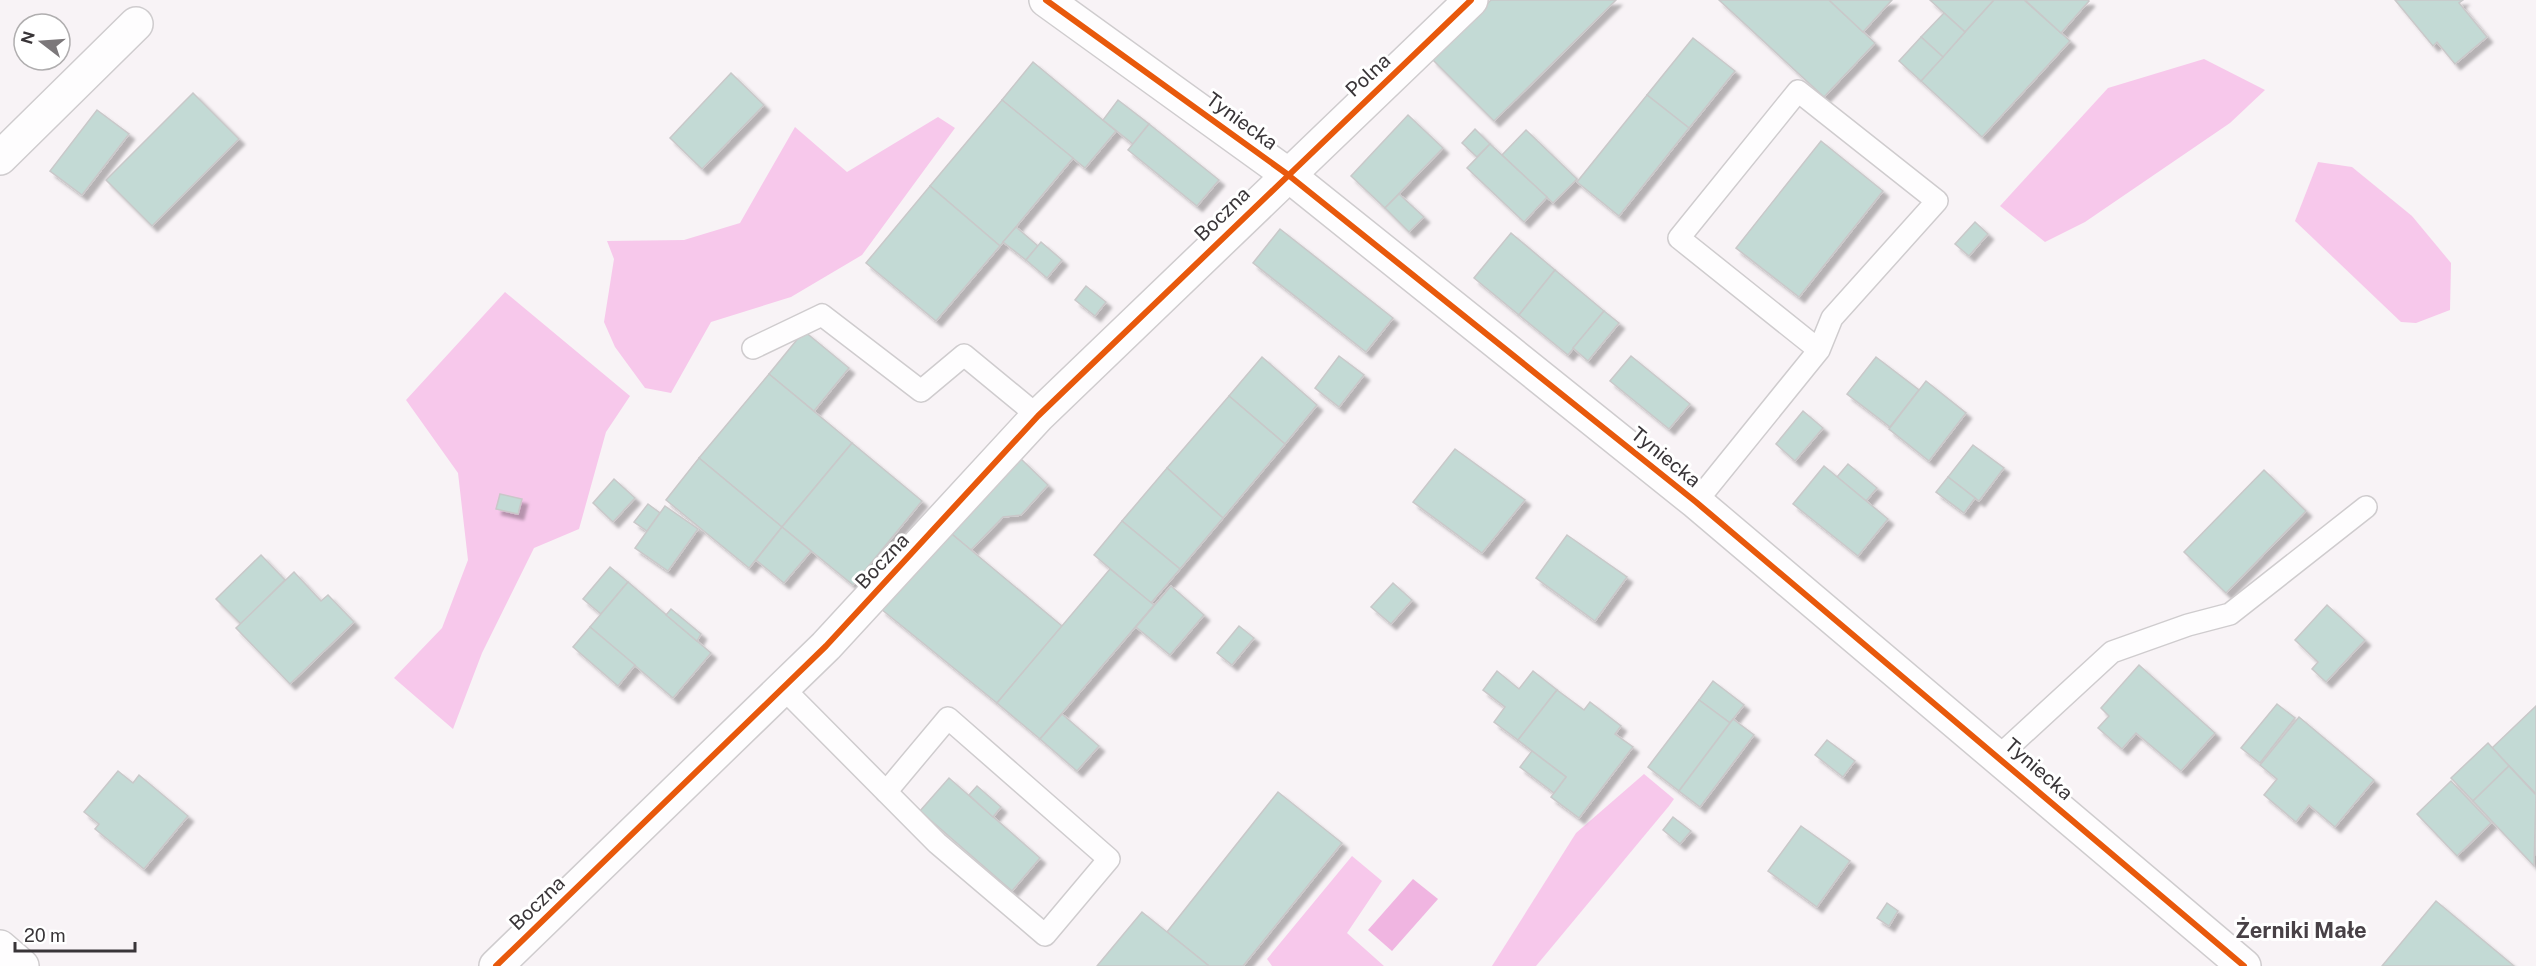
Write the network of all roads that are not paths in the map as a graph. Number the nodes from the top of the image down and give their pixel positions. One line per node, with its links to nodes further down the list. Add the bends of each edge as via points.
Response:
1 (1046, 0): 5 (street, Tyniecka)
2 (1471, 0): 5 (street, Polna)
3 (136, 24): 4 (street)
4 (0, 158)
5 (1287, 174): 8 (street, Boczna); 9 (street, Tyniecka)
6 (753, 348): 8 (lane, via 822,315 921,391 964,354)
7 (1819, 350): 7 (lane, via 1832,318 1937,201 1798,91 1679,238); 9 (lane)
8 (1038, 416): 11 (street, Boczna)
9 (1696, 502): 12 (street, Tyniecka)
10 (2366, 507): 12 (lane, via 2230,614 2112,652)
11 (783, 688): 13 (lane); 16 (street, Boczna)
12 (1999, 756): 17 (street, Tyniecka)
13 (886, 792): 13 (lane, via 937,843 1045,935 1109,860 948,718)
14 (0, 947): 15 (street)
15 (22, 966)
16 (496, 966)
17 (2244, 966)

